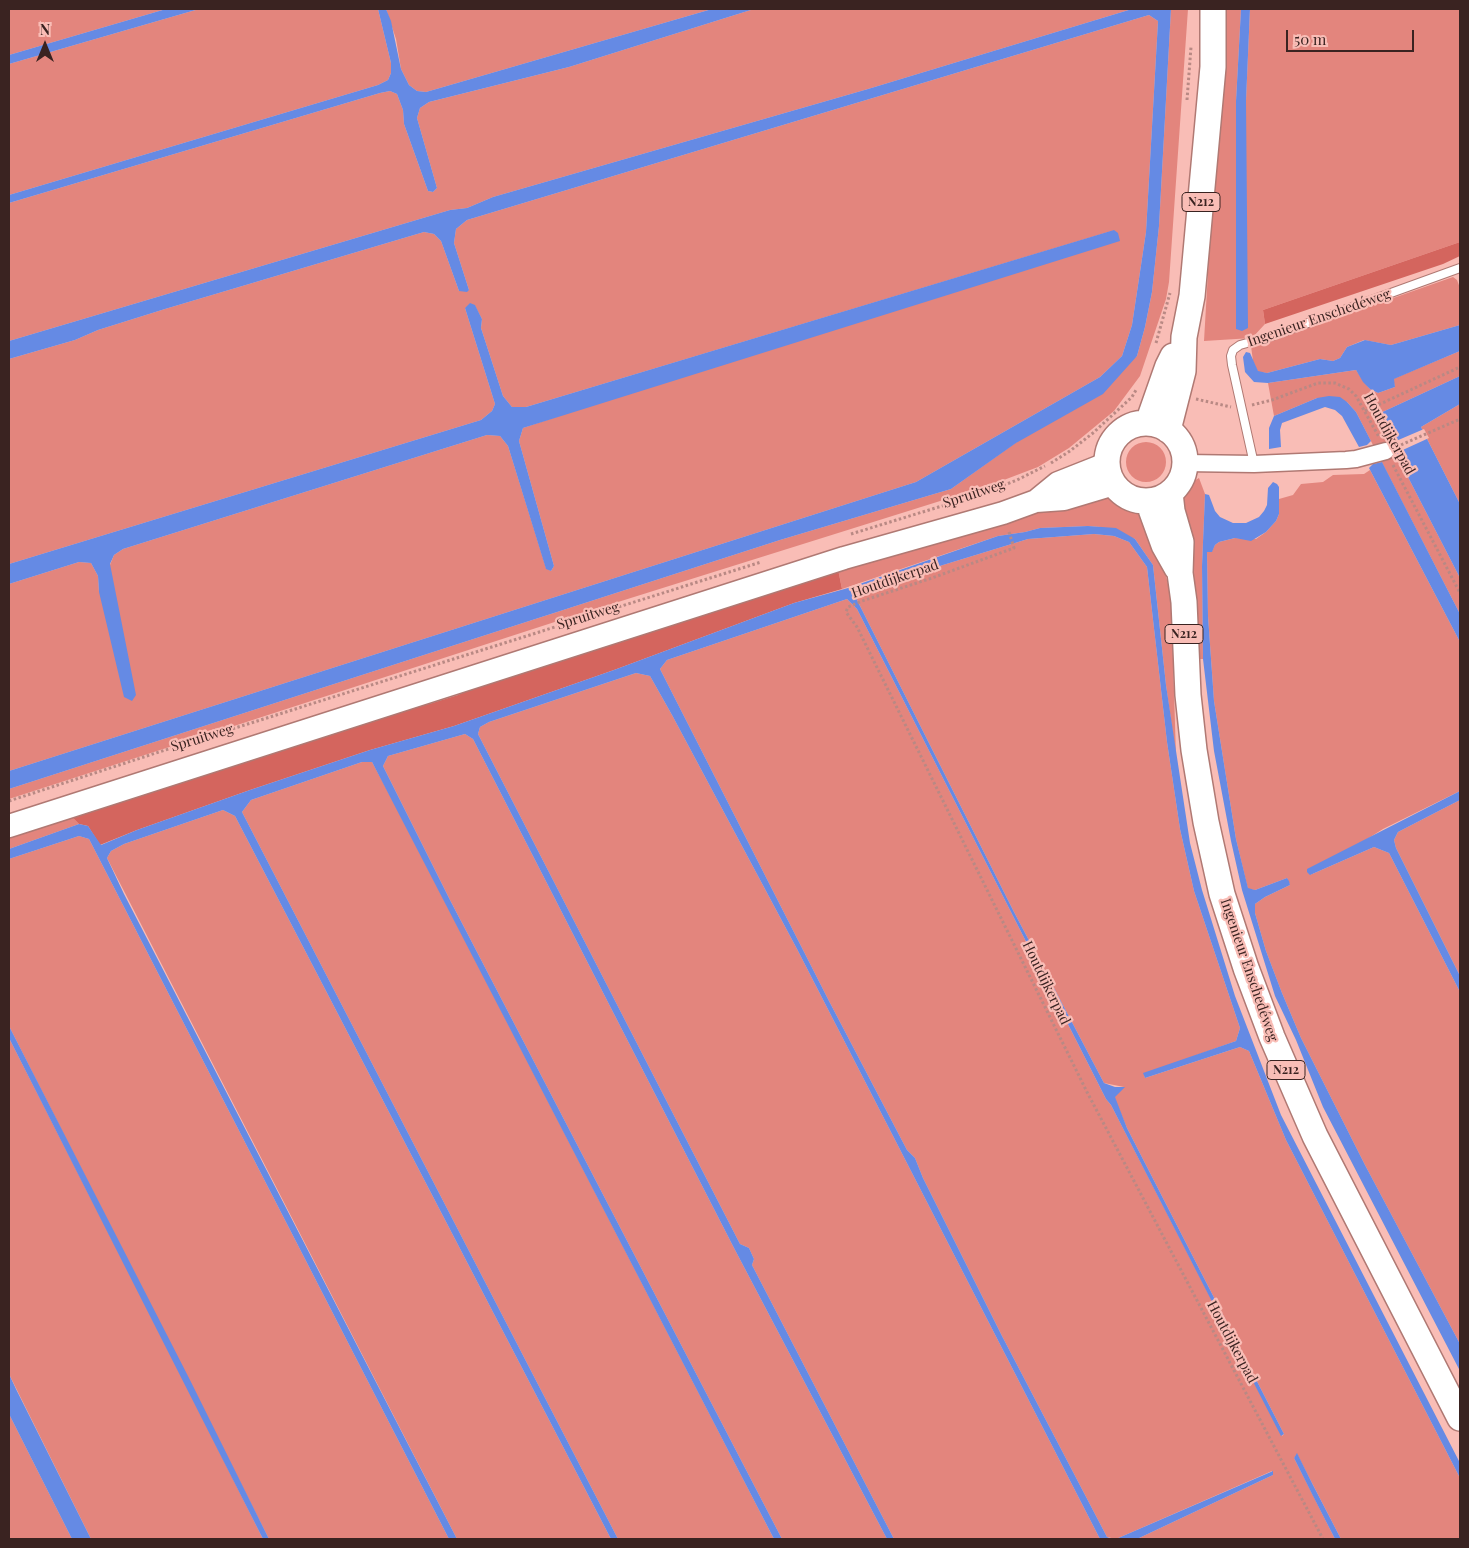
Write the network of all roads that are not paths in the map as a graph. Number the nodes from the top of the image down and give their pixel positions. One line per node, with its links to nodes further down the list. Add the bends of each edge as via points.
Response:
1 (1213, 9): 3 (main road, N212, via 1212,66 1192,296 1184,337 1168,366)
2 (1460, 268): 6 (lane, Ingenieur Enschedéweg, via 1240,345 1234,350 1231,356)
3 (1158, 426): 5 (main road, via 1178,439); 7 (main road, via 1137,424 1117,435 1111,444)
4 (1393, 448): 6 (street, via 1356,459)
5 (1186, 463): 6 (street); 8 (main road, via 1180,481)
6 (1254, 464)
7 (1110, 474): 8 (main road, via 1119,491 1132,499); 9 (main road, Spruitweg, via 1064,499 1036,501 844,558)
8 (1159, 497): 10 (main road, Ingenieur Enschedéweg / N212, via 1172,511 1181,542 1180,573 1194,750 1222,894 1246,968 1315,1136)
9 (9, 826)
10 (1460, 1418)

